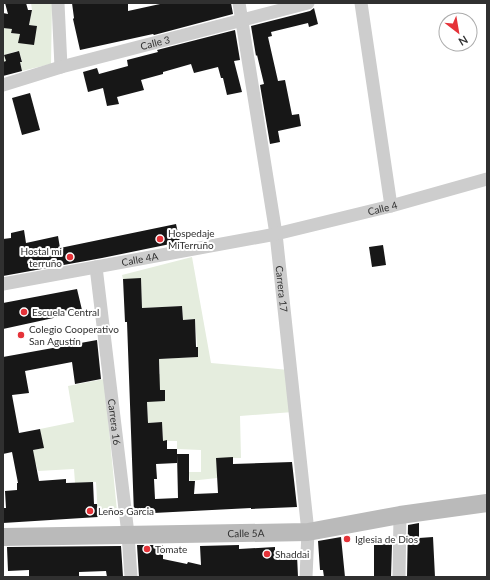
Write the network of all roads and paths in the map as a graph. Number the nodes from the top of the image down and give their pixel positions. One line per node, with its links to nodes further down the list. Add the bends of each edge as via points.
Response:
1 (58, 3): 6 (street)
2 (239, 3): 5 (street, Carrera 17)
3 (308, 3): 5 (street, Calle 3)
4 (361, 3): 9 (street)
5 (241, 20): 6 (street, Calle 3); 10 (street, Carrera 17)
6 (62, 67): 7 (street, Calle 3)
7 (3, 85)
8 (487, 179): 9 (street, Calle 4)
9 (391, 206): 10 (street, Calle 4)
10 (276, 234): 11 (street, Calle 4A); 15 (street, Carrera 17)
11 (96, 267): 12 (street, Calle 4A); 16 (street, Carrera 16)
12 (3, 284)
13 (487, 503): 14 (main road, Calle 5A)
14 (400, 515): 15 (main road, Calle 5A); 20 (street)
15 (308, 532): 16 (main road, Calle 5A); 19 (street, Carrera 17)
16 (128, 534): 17 (main road, Calle 5A); 18 (street, Carrera 16)
17 (3, 537)
18 (131, 577)
19 (306, 577)
20 (400, 577)

